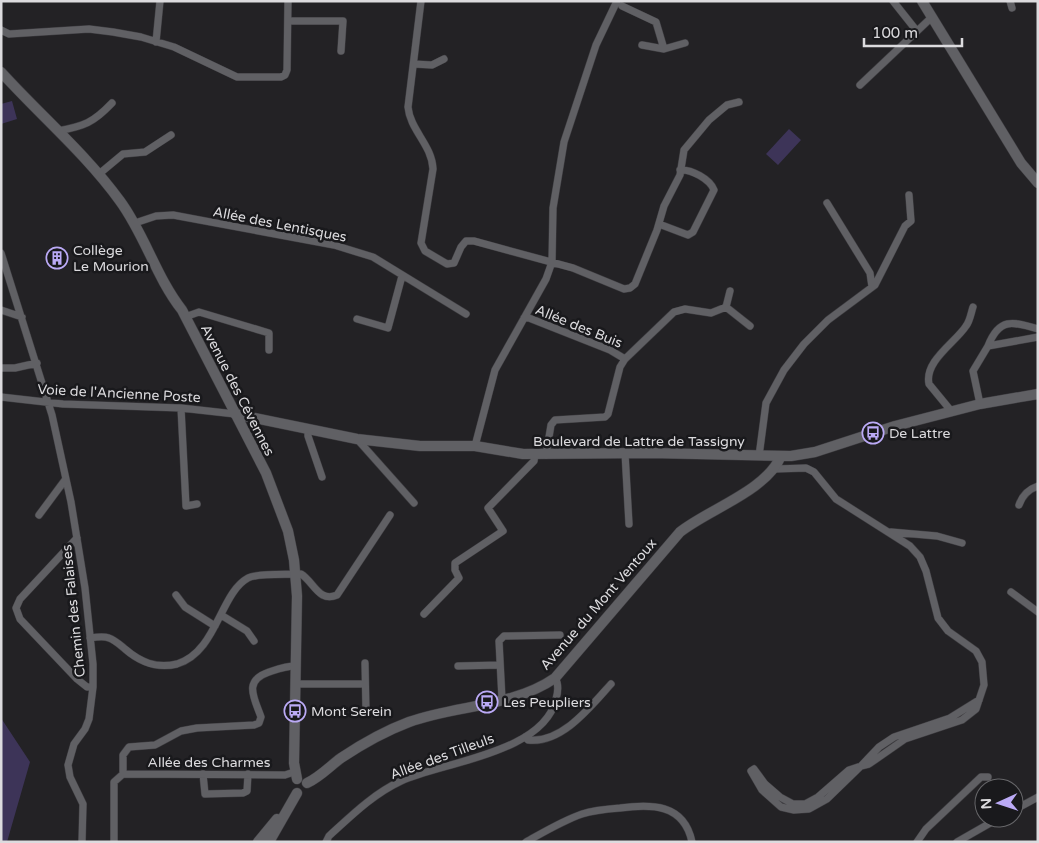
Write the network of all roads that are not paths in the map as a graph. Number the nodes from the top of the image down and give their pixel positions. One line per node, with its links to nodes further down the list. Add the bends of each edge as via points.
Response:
1 (160, 1): 11 (street)
2 (288, 1): 8 (street)
3 (421, 1): 17 (street)
4 (893, 1): 10 (street)
5 (922, 1): 7 (street)
6 (622, 5): 14 (street, via 653,19); 32 (street, via 596,45 564,142 553,208)
7 (932, 17): 10 (street); 26 (street, via 1021,163)
8 (288, 21): 11 (street, via 287,70 281,78 237,78 193,55); 15 (street, via 343,21)
9 (1, 30): 11 (street, via 9,34 88,29)
10 (916, 30): 19 (street)
11 (156, 42)
12 (685, 43): 14 (street)
13 (642, 45): 14 (street)
14 (664, 49)
15 (341, 51)
16 (444, 59): 17 (street, via 432,65)
17 (414, 64): 32 (street, via 409,112 433,158 421,240 423,249 450,264 466,241 474,241)
18 (1, 72): 22 (street, Avenue des Cévennes)
19 (860, 85)
20 (739, 102): 24 (street, via 727,105 709,120 684,150)
21 (112, 103): 22 (street, via 84,126)
22 (58, 131): 25 (street, Avenue des Cévennes)
23 (171, 135): 25 (street, via 145,152 123,154)
24 (680, 170): 30 (street); 30 (street, via 690,171 712,184 714,190 693,232 688,234)
25 (99, 174): 29 (street, Avenue des Cévennes)
26 (1038, 183)
27 (909, 195): 34 (street, via 910,222 905,226 879,280)
28 (827, 203): 34 (street, via 870,272)
29 (135, 223): 33 (street, Allée des Lentisques, via 156,216 173,215 334,245 373,257); 40 (street, Avenue des Cévennes)
30 (659, 224): 32 (street, via 635,284 630,288)
31 (1, 253): 41 (street, Chemin des Falaises)
32 (552, 262): 42 (street, via 546,280)
33 (402, 276): 39 (street, Allée des Lentisques); 43 (street, via 388,328)
34 (872, 287): 65 (street, via 828,320 784,370 766,403)
35 (730, 291): 36 (street)
36 (726, 307): 44 (street); 49 (street, via 711,312 685,309 674,312)
37 (973, 307): 57 (street, via 967,325 934,363 928,378 929,384)
38 (1, 310): 41 (street)
39 (466, 314)
40 (185, 316): 48 (street, via 199,312 269,333); 58 (street, Avenue des Cévennes)
41 (22, 317): 50 (street, Chemin des Falaises)
42 (524, 318): 49 (street, Allée des Buis, via 610,350); 61 (street, via 494,370)
43 (357, 319)
44 (750, 326)
45 (1038, 329): 47 (street, via 1012,322 1004,324 992,335)
46 (1038, 338): 47 (street)
47 (988, 346): 55 (street, via 973,371)
48 (269, 350)
49 (625, 359): 64 (street, via 608,414 605,417 555,420 551,425)
50 (37, 363): 51 (street); 54 (street, Chemin des Falaises)
51 (1, 368)
52 (1038, 394): 55 (street, Boulevard de Lattre de Tassigny)
53 (1, 397): 54 (street, Voie de l'Ancienne Poste)
54 (48, 403): 56 (street, Voie de l'Ancienne Poste); 69 (street, Chemin des Falaises)
55 (980, 404): 57 (street, Boulevard de Lattre de Tassigny)
56 (181, 408): 58 (street, Voie de l'Ancienne Poste); 72 (street, via 186,506)
57 (952, 412): 66 (street, Boulevard de Lattre de Tassigny, via 895,426 815,452)
58 (235, 414): 59 (street, Boulevard de Lattre de Tassigny); 80 (street, Avenue des Cévennes, via 282,512)
59 (308, 430): 60 (street, Boulevard de Lattre de Tassigny); 68 (street)
60 (357, 439): 61 (street, Boulevard de Lattre de Tassigny, via 420,446); 71 (street)
61 (475, 446): 63 (street, Boulevard de Lattre de Tassigny)
62 (624, 453): 64 (street, Boulevard de Lattre de Tassigny); 65 (street, Boulevard de Lattre de Tassigny); 76 (street)
63 (535, 455): 64 (street, Boulevard de Lattre de Tassigny); 84 (street, via 534,461 488,508 503,531 455,564 459,578)
64 (546, 455)
65 (759, 456): 66 (street, Boulevard de Lattre de Tassigny)
66 (781, 456): 67 (street, Avenue du Mont Ventoux)
67 (775, 469): 77 (street, via 810,469 836,499); 94 (street, Avenue du Mont Ventoux, via 765,479 680,532)
68 (322, 477)
69 (65, 480): 74 (street); 78 (street, Chemin des Falaises)
70 (1038, 486): 73 (street, via 1030,489)
71 (414, 503)
72 (197, 504)
73 (1019, 506)
74 (39, 515)
75 (390, 515): 80 (street, via 338,595 323,597 303,575)
76 (629, 524)
77 (891, 532): 79 (street, via 937,536); 102 (street, via 920,557 938,618 948,631 976,651 982,662 984,684 979,700 950,718 894,737)
78 (77, 538): 88 (street, Chemin des Falaises); 98 (street, via 20,599 16,608 20,619 71,672 87,687)
79 (962, 543)
80 (295, 575): 85 (street, via 249,577 241,583); 92 (street, Avenue des Cévennes)
81 (1011, 592): 83 (street)
82 (176, 595): 86 (street, via 185,606)
83 (1038, 612)
84 (424, 614)
85 (221, 615): 86 (street); 89 (street, via 247,631)
86 (215, 626): 88 (street, via 194,655 179,663 163,666 140,661 109,637)
87 (560, 635): 91 (street, via 504,636 499,641)
88 (90, 638): 98 (street, Chemin des Falaises)
89 (254, 641)
90 (364, 663): 96 (street)
91 (500, 665): 93 (street); 99 (street)
92 (296, 666): 95 (street, Avenue des Cévennes); 103 (street, via 285,666 257,676 253,683 254,699 261,717 259,723 254,726 197,728 155,745 129,748 123,755)
93 (458, 666)
94 (555, 678): 99 (street, Avenue du Mont Ventoux, via 528,694); 101 (street, Allée des Tilleuls, via 558,687 553,709 544,722)
95 (295, 684): 96 (street); 106 (street, Avenue des Cévennes)
96 (365, 684): 100 (street)
97 (611, 684): 101 (street, Allée des Tilleuls, via 564,730 538,740)
98 (93, 687): 114 (street, Chemin des Falaises, via 89,719 74,744 68,765 83,804)
99 (502, 699): 108 (street, Avenue du Mont Ventoux, via 430,715 388,731 365,742)
100 (366, 711)
101 (525, 737): 118 (street, Allée des Tilleuls, via 492,752 401,781 352,815)
102 (861, 766): 102 (street, via 849,770 818,797 800,804 789,803 780,797 764,784 754,769 751,771 772,801 788,810 802,810 827,799)
103 (123, 774): 104 (street, Allée des Charmes); 115 (street, via 114,782)
104 (203, 774): 105 (street, Allée des Charmes); 105 (street, via 205,794 243,794 247,791)
105 (248, 774): 106 (street, Allée des Charmes)
106 (296, 775): 108 (street); 109 (street, Avenue des Cévennes, via 292,785)
107 (988, 777): 121 (street, via 981,776)
108 (307, 783): 109 (street, Avenue du Mont Ventoux, via 304,792)
109 (297, 793): 111 (street)
110 (1038, 797): 112 (street)
111 (290, 805): 116 (street); 117 (street)
112 (1024, 805)
113 (982, 828): 122 (street)
114 (82, 842)
115 (114, 842)
116 (258, 842)
117 (269, 842)
118 (326, 842)
119 (526, 842): 120 (street, via 582,814 653,805 673,813 686,828)
120 (692, 842)
121 (917, 842)
122 (957, 842)

